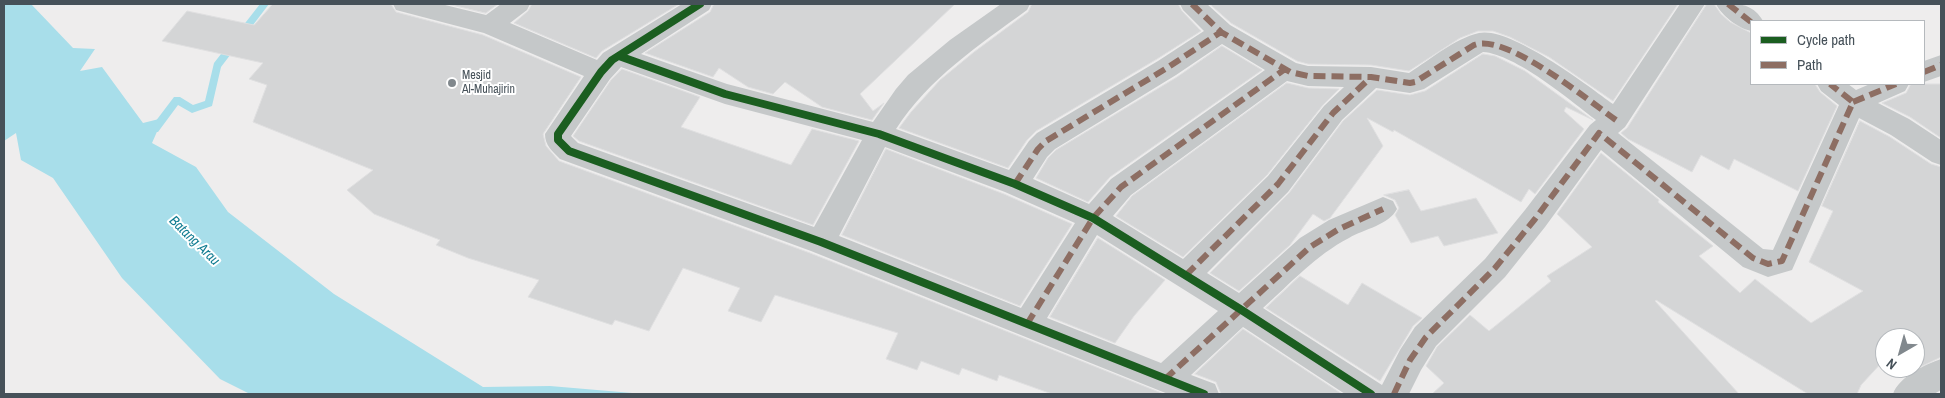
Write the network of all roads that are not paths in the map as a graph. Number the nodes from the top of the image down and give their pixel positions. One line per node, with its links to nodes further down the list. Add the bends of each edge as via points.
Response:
1 (405, 4): 9 (street)
2 (518, 4): 9 (street)
3 (700, 4): 11 (street)
4 (1018, 4): 20 (street, via 925,76)
5 (1192, 4): 10 (street)
6 (1693, 4): 19 (street)
7 (1728, 4): 8 (street)
8 (1750, 21)
9 (490, 25): 11 (street)
10 (1221, 32): 13 (street); 22 (street, via 1046,142)
11 (610, 64): 20 (street); 25 (street, via 558,134 563,147)
12 (1941, 65): 14 (street)
13 (1285, 69): 15 (street, via 1308,76); 24 (street, via 1138,174 1117,191)
14 (1925, 72)
15 (1371, 77): 19 (street, via 1415,82 1474,45 1488,41 1514,51 1567,85); 26 (street, via 1333,113 1278,184)
16 (1831, 85): 18 (street)
17 (1894, 85): 18 (street)
18 (1853, 102): 19 (street, via 1782,261 1776,264 1761,262 1745,252); 21 (street)
19 (1608, 126): 33 (street, via 1492,271 1428,335 1409,360)
20 (879, 134): 22 (street); 25 (street)
21 (1941, 154)
22 (1015, 184): 24 (street)
23 (1383, 209): 27 (street, via 1339,228 1310,246)
24 (1093, 218): 26 (street); 28 (street)
25 (821, 242): 28 (street)
26 (1186, 275): 27 (street)
27 (1240, 309): 30 (street); 32 (street)
28 (1028, 324): 30 (street)
29 (1941, 373): 34 (street)
30 (1165, 379): 31 (street)
31 (1204, 394)
32 (1371, 394)
33 (1394, 394)
34 (1908, 394)

